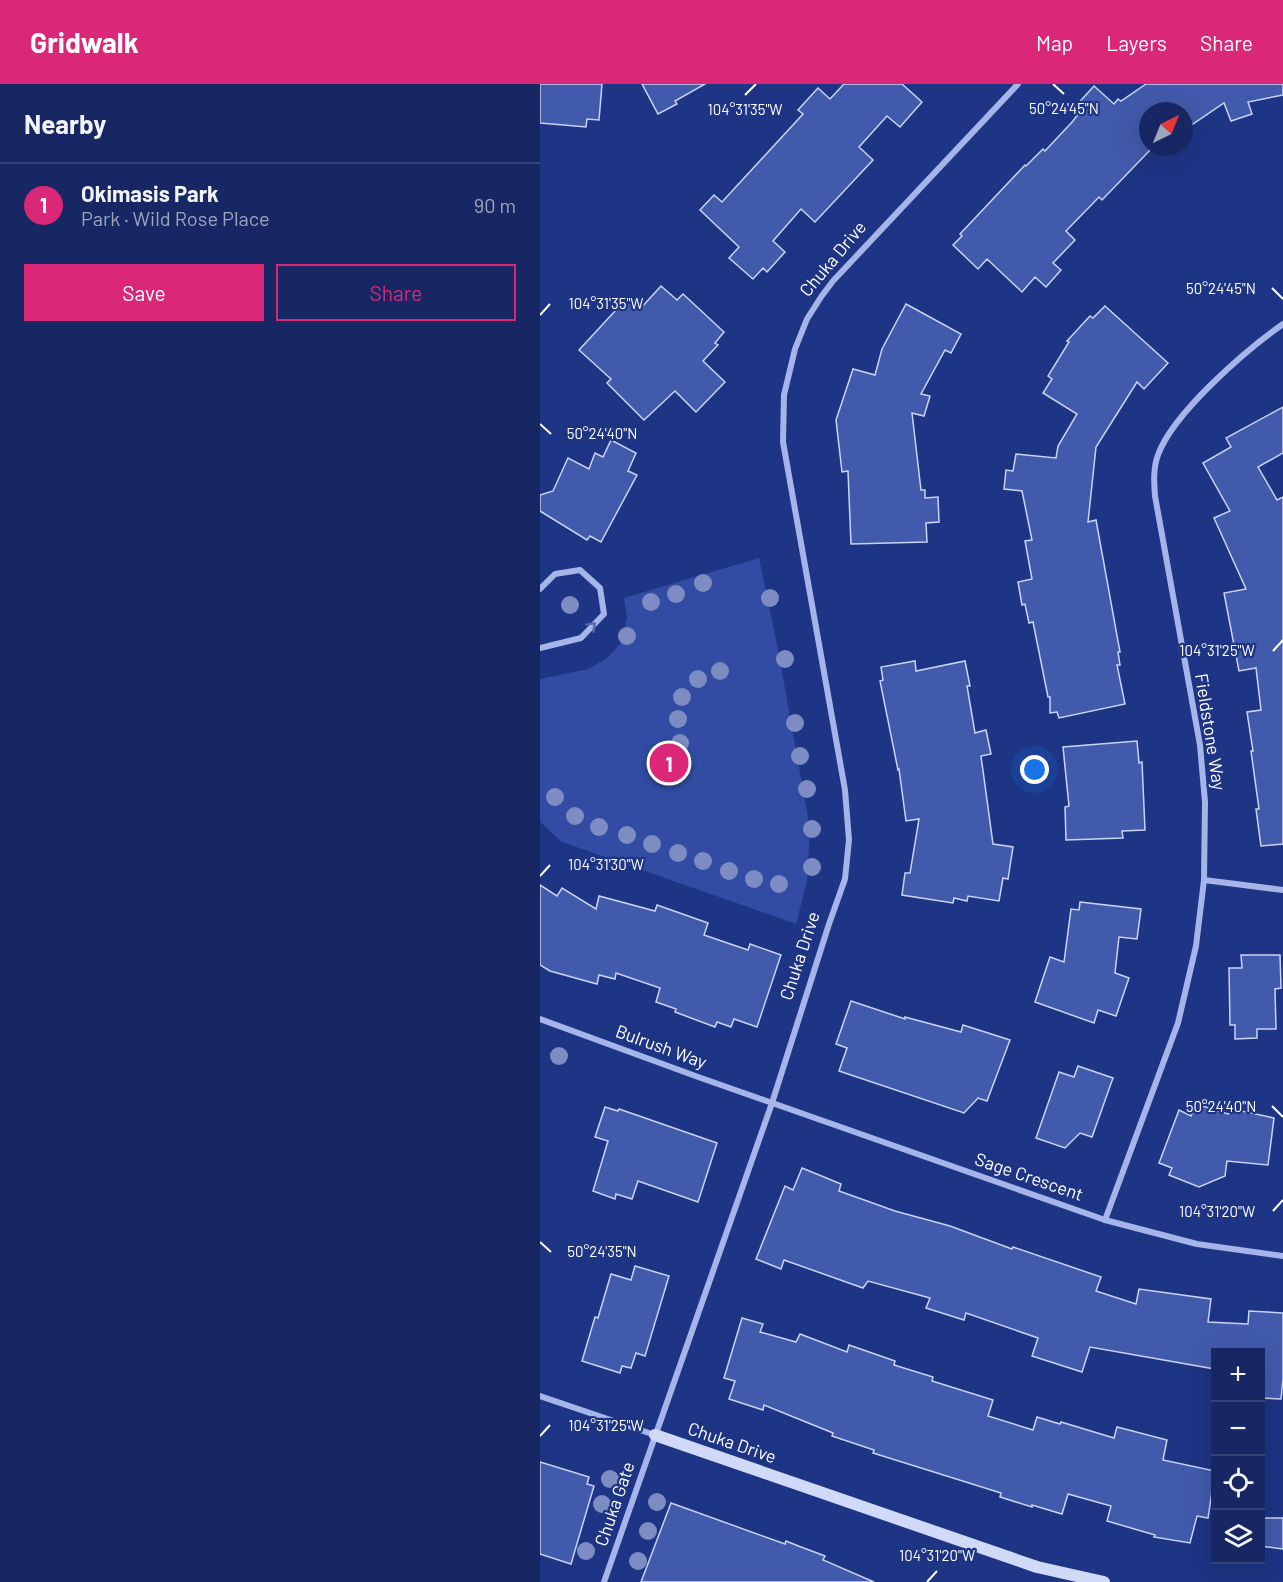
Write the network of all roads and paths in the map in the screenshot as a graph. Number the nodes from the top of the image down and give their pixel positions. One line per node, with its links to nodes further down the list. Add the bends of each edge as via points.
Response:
1 (1018, 84): 8 (street, Chuka Drive, via 833,281 807,319 795,349 784,395 783,442 845,790 849,840 845,879)
2 (1283, 324): 5 (street, Fieldstone Way, via 1238,360 1178,421 1161,449 1154,477 1163,548 1200,745 1205,802)
3 (540, 589): 4 (street, one-way to 3, via 580,638 604,614 600,588 580,570 555,574)
4 (540, 648)
5 (1204, 880): 6 (street); 9 (street, Fieldstone Way, via 1196,946 1178,1023)
6 (1283, 890)
7 (540, 1019): 8 (street, Bulrush Way)
8 (772, 1103): 9 (street, Sage Crescent); 12 (street, Chuka Drive)
9 (1105, 1220): 10 (street, Sage Crescent, via 1197,1244)
10 (1283, 1256)
11 (540, 1396): 12 (street)
12 (655, 1435): 13 (street, Chuka Gate); 14 (street, Chuka Drive, via 1037,1567)
13 (604, 1582)
14 (1104, 1582)

